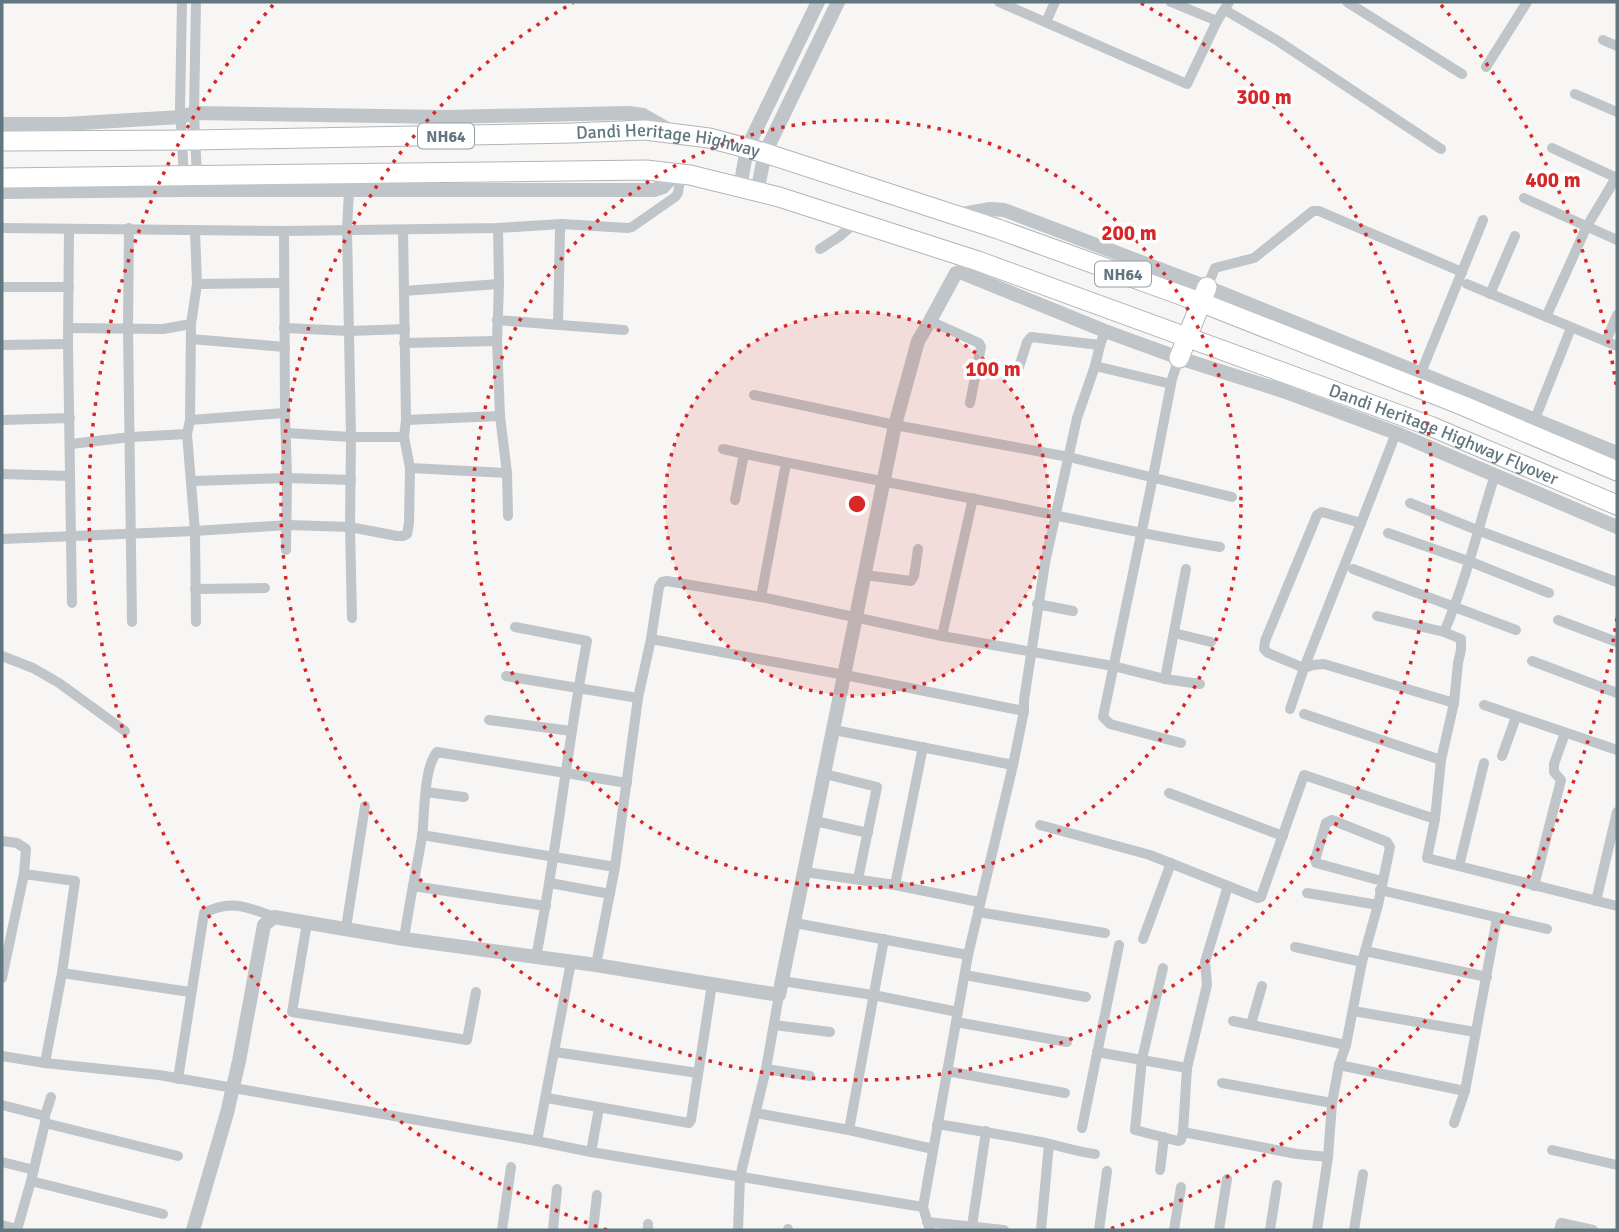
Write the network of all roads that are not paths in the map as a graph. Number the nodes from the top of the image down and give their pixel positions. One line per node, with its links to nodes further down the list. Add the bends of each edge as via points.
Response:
1 (182, 2): 21 (street)
2 (195, 2): 21 (street)
3 (818, 2): 15 (street)
4 (838, 2): 17 (street)
5 (999, 2): 12 (street)
6 (1055, 2): 12 (street)
7 (1171, 2): 11 (street)
8 (1347, 2): 18 (street)
9 (1527, 2): 16 (street)
10 (1227, 6): 11 (street); 27 (street)
11 (1217, 21): 12 (street, via 1187,84)
12 (1046, 22)
13 (1603, 40): 14 (street)
14 (1617, 46)
15 (787, 65): 17 (street); 28 (street)
16 (1486, 67)
17 (804, 72): 28 (street)
18 (1462, 74)
19 (1575, 94): 20 (street)
20 (1617, 112)
21 (188, 115): 22 (street); 23 (street, via 628,113 643,115); 24 (street)
22 (2, 124)
23 (677, 134): 24 (highway, Dandi Heritage Highway / NH64, via 645,130); 28 (highway, Dandi Heritage Highway / NH64)
24 (189, 140): 25 (highway, Dandi Heritage Highway / NH64); 30 (street)
25 (2, 141)
26 (1552, 148): 31 (street)
27 (1441, 149)
28 (756, 150): 33 (street); 60 (highway, Dandi Heritage Highway / NH64)
29 (678, 174): 30 (highway, Dandi Heritage Highway / NH64, via 646,170); 33 (highway, Dandi Heritage Highway / NH64); 34 (street, via 654,190); 38 (street, via 676,197 632,227)
30 (190, 177): 32 (highway, Dandi Heritage Highway / NH64)
31 (1617, 177): 40 (street)
32 (2, 178)
33 (748, 190): 39 (highway, Dandi Heritage Highway / NH64)
34 (349, 191): 35 (street); 44 (street)
35 (2, 192)
36 (1524, 198): 40 (street)
37 (1483, 220): 52 (street)
38 (562, 224): 43 (street); 68 (street)
39 (862, 224): 51 (street); 76 (highway, Dandi Heritage Highway / NH64)
40 (1587, 226): 50 (street); 64 (street)
41 (2, 228): 45 (street)
42 (129, 228): 45 (street); 46 (street); 70 (street)
43 (498, 228): 48 (street); 55 (street)
44 (347, 229): 47 (street); 48 (street); 75 (street)
45 (69, 230): 58 (street)
46 (195, 230): 47 (street); 54 (street)
47 (284, 230): 53 (street)
48 (403, 230): 59 (street)
49 (1515, 236): 61 (street)
50 (1617, 240)
51 (820, 249)
52 (1462, 272): 60 (street, via 1313,211 1254,258 1218,266); 91 (street)
53 (284, 283): 54 (street); 71 (street)
54 (197, 284): 67 (street)
55 (499, 284): 59 (street); 66 (street)
56 (1467, 284): 61 (street)
57 (2, 287): 58 (street)
58 (69, 287): 69 (street)
59 (404, 291): 72 (street)
60 (1204, 294): 63 (street); 76 (highway); 81 (highway, Dandi Heritage Highway / NH64)
61 (1490, 294): 64 (street)
62 (1617, 315): 80 (street)
63 (1281, 317): 81 (highway); 91 (street)
64 (1546, 317): 73 (street)
65 (932, 319): 77 (street, via 960,272); 95 (street, via 981,347); 103 (street, via 918,341)
66 (497, 320): 68 (street); 79 (street)
67 (191, 324): 70 (street); 78 (street)
68 (558, 325): 74 (street)
69 (68, 328): 70 (street); 83 (street)
70 (128, 328): 107 (street)
71 (285, 328): 75 (street); 86 (street)
72 (405, 328): 75 (street); 82 (street)
73 (1571, 328): 80 (street); 99 (street)
74 (624, 330)
75 (350, 331): 108 (street)
76 (1188, 337): 87 (highway); 89 (highway, Dandi Heritage Highway / NH64)
77 (1102, 338): 87 (street); 88 (street); 90 (street, via 1031,337)
78 (191, 339): 86 (street); 101 (street)
79 (497, 341): 82 (street); 97 (street)
80 (1606, 341): 85 (street)
81 (1300, 342): 117 (highway, Dandi Heritage Highway Flyover / NH64)
82 (404, 343): 102 (street)
83 (68, 344): 84 (street); 98 (street)
84 (2, 345)
85 (1617, 345)
86 (285, 347): 96 (street)
87 (1179, 358): 92 (street); 93 (street)
88 (1095, 366): 92 (street); 114 (street)
89 (1268, 368): 93 (street); 131 (highway, Dandi Heritage Highway Flyover / NH64, via 1430,426)
90 (1018, 370)
91 (1420, 374): 99 (street)
92 (1171, 384): 122 (street)
93 (1283, 391): 105 (street)
94 (754, 395): 103 (street)
95 (970, 403)
96 (285, 413): 101 (street); 104 (street)
97 (500, 416): 102 (street); 118 (street)
98 (70, 418): 100 (street); 110 (street)
99 (1535, 419): 112 (street)
100 (2, 420)
101 (190, 420): 106 (street)
102 (406, 420): 109 (street)
103 (895, 425): 114 (street); 126 (street)
104 (287, 433): 108 (street); 123 (street)
105 (1396, 433): 120 (street); 134 (street)
106 (187, 434): 107 (street); 125 (street)
107 (131, 437): 110 (street); 141 (street)
108 (351, 437): 109 (street); 124 (street)
109 (404, 437): 116 (street)
110 (71, 444): 121 (street)
111 (723, 449): 113 (street)
112 (1617, 453)
113 (744, 454): 115 (street); 129 (street)
114 (1069, 457): 122 (street); 133 (street)
115 (786, 463): 126 (street); 156 (street)
116 (410, 468): 118 (street); 136 (street, via 407,534)
117 (1617, 471)
118 (507, 473): 132 (street)
119 (2, 474): 121 (street)
120 (1495, 475): 137 (street); 138 (street)
121 (70, 476): 143 (street)
122 (1153, 477): 127 (street); 142 (street)
123 (287, 478): 124 (street); 125 (street); 135 (street)
124 (352, 480): 136 (street)
125 (192, 481): 139 (street)
126 (885, 481): 128 (street); 151 (street)
127 (1232, 497)
128 (973, 498): 133 (street); 171 (street)
129 (735, 500)
130 (1410, 503): 138 (street)
131 (1617, 505)
132 (508, 516)
133 (1055, 516): 142 (street); 158 (street)
134 (1360, 523): 179 (street); 179 (street, via 1317,514 1265,641 1268,653)
135 (288, 525): 136 (street); 139 (street); 147 (street)
136 (350, 527): 163 (street)
137 (1617, 527)
138 (1477, 530): 148 (street); 152 (street)
139 (195, 531): 141 (street); 154 (street)
140 (1388, 533): 148 (street)
141 (130, 534): 143 (street); 165 (street)
142 (1141, 534): 145 (street); 178 (street)
143 (71, 535): 144 (street); 157 (street)
144 (2, 539)
145 (1220, 547)
146 (918, 549): 151 (street, via 911,581)
147 (286, 550)
148 (1471, 562): 155 (street); 159 (street)
149 (1186, 569): 170 (street)
150 (1353, 569): 159 (street)
151 (865, 575): 162 (street)
152 (1617, 582)
153 (265, 588): 154 (street)
154 (195, 589): 166 (street)
155 (1549, 593)
156 (761, 597): 162 (street); 172 (street, via 662,582)
157 (72, 603)
158 (1037, 604): 160 (street); 175 (street)
159 (1454, 607): 168 (street); 169 (street)
160 (1073, 611)
161 (1377, 615): 169 (street)
162 (857, 616): 171 (street); 180 (street)
163 (352, 618)
164 (1558, 620): 174 (street)
165 (132, 622)
166 (196, 622)
167 (515, 627): 184 (street, via 587,641)
168 (1516, 630)
169 (1444, 632): 188 (street, via 1462,642)
170 (1174, 633): 173 (street); 182 (street)
171 (943, 636): 175 (street)
172 (651, 639): 180 (street); 186 (street)
173 (1211, 642)
174 (1617, 642)
175 (1031, 651): 178 (street); 190 (street)
176 (2, 656): 196 (street, via 59,683)
177 (1532, 660): 185 (street)
178 (1112, 666): 182 (street); 199 (street, via 1103,716 1106,721)
179 (1304, 668): 188 (street, via 1324,664); 191 (street)
180 (845, 675): 190 (street); 195 (street)
181 (506, 676): 184 (street)
182 (1165, 678): 183 (street)
183 (1200, 684)
184 (578, 688): 186 (street); 197 (street)
185 (1617, 693)
186 (638, 698): 208 (street)
187 (1037, 702): 190 (street)
188 (1454, 703): 203 (street)
189 (1484, 705): 193 (street)
190 (1024, 706): 205 (street)
191 (1290, 709)
192 (1304, 714): 203 (street)
193 (1516, 717): 198 (street); 202 (street)
194 (489, 720): 197 (street)
195 (834, 730): 200 (street); 207 (street)
196 (125, 731)
197 (571, 731): 206 (street)
198 (1564, 733): 201 (street); 235 (street, via 1554,764 1561,780)
199 (1181, 743)
200 (923, 747): 205 (street); 231 (street)
201 (1617, 750)
202 (1502, 756)
203 (1441, 760): 214 (street)
204 (1484, 763): 223 (street)
205 (1013, 765): 242 (street)
206 (566, 774): 208 (street); 209 (street, via 437,752 431,759); 221 (street)
207 (825, 774): 215 (street); 217 (street, via 877,787)
208 (627, 783): 224 (street)
209 (426, 792): 211 (street); 218 (street)
210 (1169, 793): 219 (street)
211 (464, 797)
212 (365, 806): 247 (street)
213 (1617, 812): 225 (street)
214 (1436, 819): 219 (street, via 1304,775); 223 (street, via 1427,858)
215 (815, 821): 217 (street); 226 (street)
216 (1040, 825): 222 (street)
217 (868, 833): 229 (street)
218 (422, 835): 221 (street); 232 (street)
219 (1283, 836): 233 (street, via 1261,897)
220 (2, 841): 227 (street, via 26,849)
221 (552, 857): 224 (street); 230 (street)
222 (1171, 863): 233 (street); 253 (street)
223 (1459, 866): 235 (street)
224 (615, 867): 237 (street)
225 (1603, 871): 228 (street); 238 (street)
226 (805, 872): 229 (street); 246 (street)
227 (24, 874): 249 (street); 262 (street, via 75,881)
228 (1617, 874)
229 (858, 879): 231 (street)
230 (550, 883): 237 (street); 240 (street)
231 (895, 885): 242 (street)
232 (413, 886): 240 (street); 251 (street)
233 (1228, 886): 288 (street, via 1205,962 1207,985)
234 (1381, 886): 234 (street, via 1316,863 1326,822 1332,820 1387,842 1390,847); 239 (street); 244 (street)
235 (1534, 886): 238 (street)
236 (1307, 893): 239 (street)
237 (610, 894): 260 (street)
238 (1597, 901): 241 (street)
239 (1378, 905): 258 (street)
240 (546, 906): 257 (street)
241 (1617, 906)
242 (979, 907): 250 (street); 256 (street)
243 (274, 917): 245 (street); 269 (street, via 230,904 204,913); 295 (street, via 264,925)
244 (1497, 918): 248 (street); 264 (street)
245 (307, 923): 247 (street); 270 (street, via 292,1012 467,1040)
246 (795, 923): 252 (street); 268 (street)
247 (346, 928): 251 (street)
248 (1547, 929)
249 (7, 932): 265 (street)
250 (1105, 933)
251 (404, 939): 257 (street)
252 (884, 939): 256 (street); 271 (street)
253 (1143, 939)
254 (1119, 945): 283 (street)
255 (1295, 947): 258 (street)
256 (968, 955): 263 (street)
257 (536, 957): 259 (street)
258 (1363, 957): 264 (street); 273 (street)
259 (571, 962): 260 (street); 282 (street)
260 (596, 965): 266 (street)
261 (1163, 968): 285 (street)
262 (62, 973): 269 (street); 286 (street)
263 (965, 975): 272 (street); 274 (street)
264 (1487, 977): 279 (street)
265 (2, 978)
266 (712, 984): 268 (street); 291 (street)
267 (1262, 986): 276 (street)
268 (781, 988): 271 (street); 277 (street)
269 (190, 992): 293 (street)
270 (476, 992)
271 (873, 995): 274 (street); 308 (street)
272 (1086, 997)
273 (1353, 1011): 279 (street); 281 (street)
274 (957, 1017): 280 (street); 290 (street)
275 (1233, 1021): 276 (street)
276 (1251, 1024): 281 (street)
277 (774, 1025): 278 (street); 289 (street)
278 (830, 1032)
279 (1475, 1032): 296 (street)
280 (1067, 1042)
281 (1346, 1045): 287 (street)
282 (555, 1052): 291 (street); 299 (street)
283 (1097, 1052): 285 (street); 307 (street)
284 (2, 1056): 286 (street)
285 (1142, 1059): 288 (street); 311 (street, via 1135,1130)
286 (45, 1062): 293 (street)
287 (1339, 1065): 296 (street); 300 (street)
288 (1188, 1068): 310 (street)
289 (766, 1069): 292 (street); 303 (street)
290 (947, 1071): 297 (street); 306 (street)
291 (698, 1073): 302 (street, via 689,1123)
292 (810, 1076)
293 (178, 1079): 295 (street)
294 (1222, 1083): 300 (street)
295 (233, 1088): 312 (street); 339 (street)
296 (1465, 1091): 305 (street)
297 (1065, 1093)
298 (51, 1097): 304 (street)
299 (547, 1098): 302 (street); 312 (street)
300 (1332, 1103): 319 (street)
301 (2, 1105): 304 (street)
302 (599, 1108): 316 (street)
303 (756, 1113): 308 (street); 327 (street)
304 (45, 1120): 318 (street); 326 (street)
305 (1454, 1123)
306 (937, 1124): 309 (street); 314 (street)
307 (1082, 1128)
308 (849, 1130): 314 (street)
309 (986, 1131): 313 (street); 337 (street)
310 (1183, 1132): 311 (street, via 1181,1140); 319 (street)
311 (1164, 1138): 323 (street)
312 (537, 1141): 316 (street)
313 (1049, 1144): 317 (street); 345 (street)
314 (933, 1150): 333 (street)
315 (1552, 1150): 321 (street)
316 (592, 1152): 327 (street)
317 (1095, 1154)
318 (178, 1156)
319 (1328, 1157): 350 (street)
320 (2, 1162): 326 (street)
321 (1617, 1165)
322 (510, 1167): 340 (street)
323 (1160, 1170)
324 (1107, 1171): 346 (street)
325 (1363, 1174): 351 (street)
326 (32, 1175): 334 (street); 338 (street)
327 (740, 1177): 333 (street); 343 (street)
328 (1227, 1179): 348 (street)
329 (1277, 1185): 349 (street)
330 (1181, 1187): 347 (street)
331 (557, 1189): 341 (street)
332 (597, 1195): 342 (street)
333 (923, 1207): 336 (street)
334 (163, 1214)
335 (2, 1225): 338 (street)
336 (929, 1226): 337 (street)
337 (972, 1226): 344 (street)
338 (17, 1230)
339 (193, 1230)
340 (502, 1230)
341 (553, 1230)
342 (593, 1230)
343 (738, 1230)
344 (1004, 1230)
345 (1041, 1230)
346 (1099, 1230)
347 (1174, 1230)
348 (1219, 1230)
349 (1270, 1230)
350 (1317, 1230)
351 (1354, 1230)
352 (1559, 1230): 353 (street, via 1561,1223)
353 (1592, 1230)

